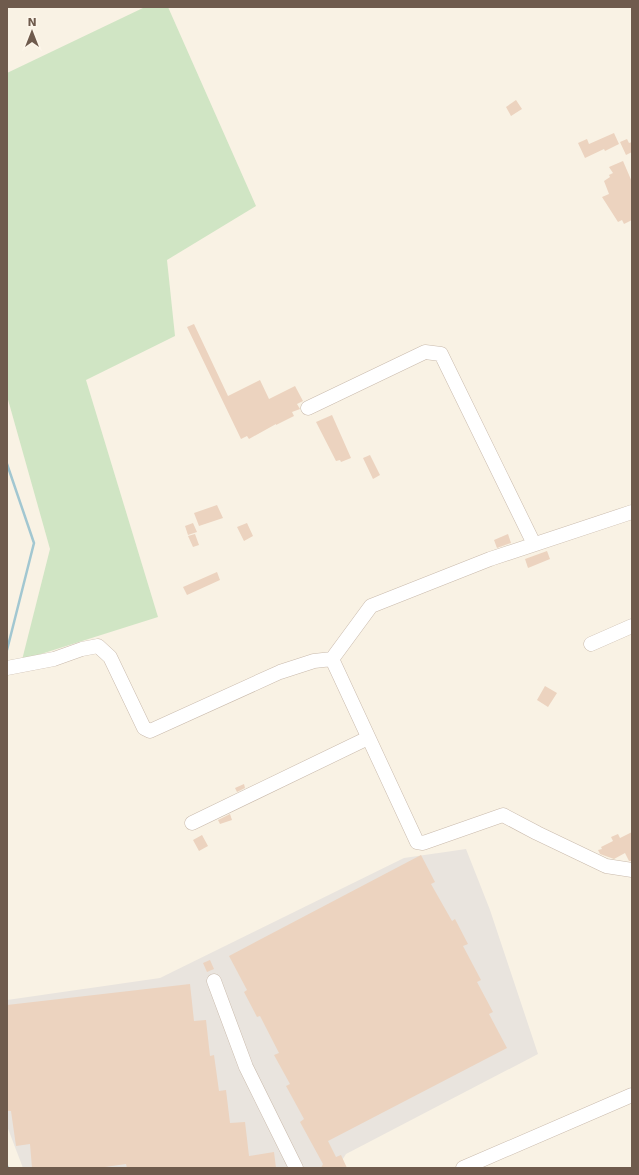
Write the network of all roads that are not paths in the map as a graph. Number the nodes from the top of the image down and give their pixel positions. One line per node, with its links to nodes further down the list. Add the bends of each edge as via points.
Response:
1 (308, 408): 3 (street, via 425,352 440,354)
2 (632, 512): 3 (street)
3 (534, 544): 6 (street, via 371,606)
4 (632, 626): 5 (street)
5 (591, 644)
6 (332, 659): 7 (street, via 314,661 280,672 150,731 144,728 110,657 98,646 54,659); 8 (street)
7 (7, 668)
8 (368, 738): 9 (street); 10 (street, via 417,842 423,843 503,815 606,866)
9 (192, 823)
10 (632, 870)
11 (214, 981): 13 (street, via 246,1067)
12 (632, 1095): 14 (street)
13 (296, 1168)
14 (463, 1168)

